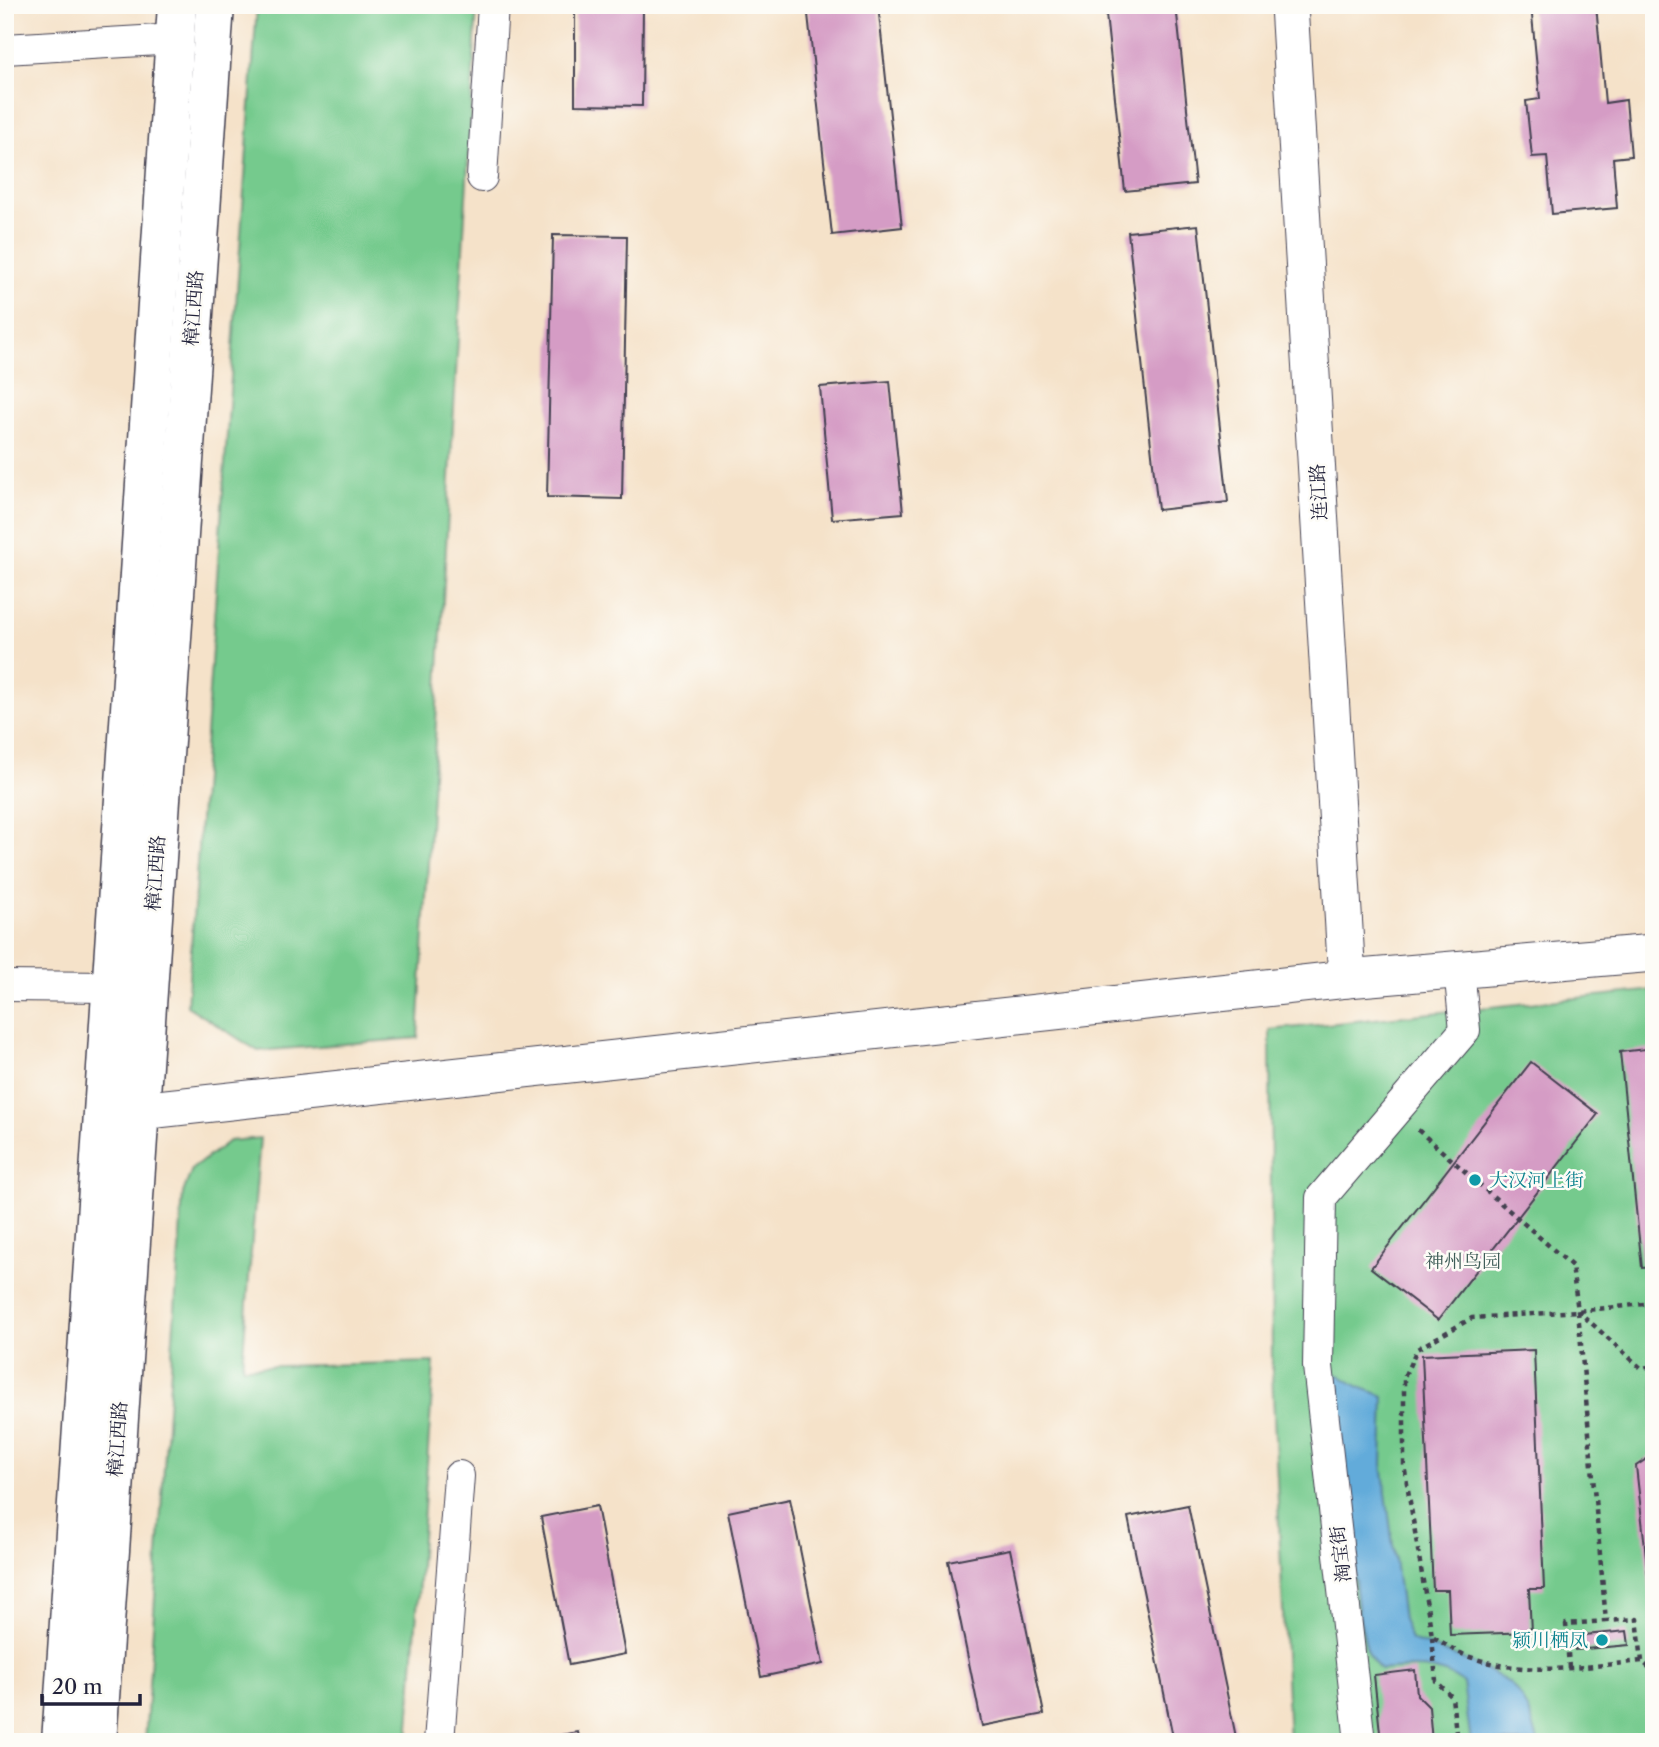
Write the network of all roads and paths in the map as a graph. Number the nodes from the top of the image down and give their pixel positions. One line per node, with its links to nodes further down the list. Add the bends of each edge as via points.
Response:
1 (215, 5): 13 (main road, 樟江西路)
2 (493, 5): 6 (street)
3 (1289, 5): 9 (street, 连江路)
4 (176, 22): 5 (street); 11 (main road, 樟江西路)
5 (5, 49)
6 (482, 177)
7 (1654, 953): 8 (street)
8 (1459, 969): 9 (street); 12 (street, 淘宝街, via 1465,1030)
9 (1347, 979): 13 (street)
10 (5, 986): 11 (street)
11 (110, 987): 23 (main road, 樟江西路)
12 (1395, 1110): 15 (path, via 1573,1266); 26 (street, 淘宝街, via 1321,1198 1318,1366)
13 (139, 1111): 24 (main road, 樟江西路)
14 (1654, 1303): 15 (path)
15 (1578, 1311): 16 (path, via 1641,1368); 18 (path); 19 (path, via 1472,1318 1417,1349 1405,1377 1404,1465)
16 (1654, 1366)
17 (459, 1476): 25 (street)
18 (1606, 1621): 20 (path, via 1637,1619); 21 (path, via 1566,1624)
19 (1432, 1636): 21 (path, via 1467,1657 1510,1668); 27 (path, via 1436,1681 1452,1697)
20 (1642, 1661): 21 (path); 22 (path)
21 (1569, 1668)
22 (1654, 1672)
23 (61, 1742)
24 (97, 1742)
25 (439, 1742)
26 (1360, 1742)
27 (1457, 1742)

